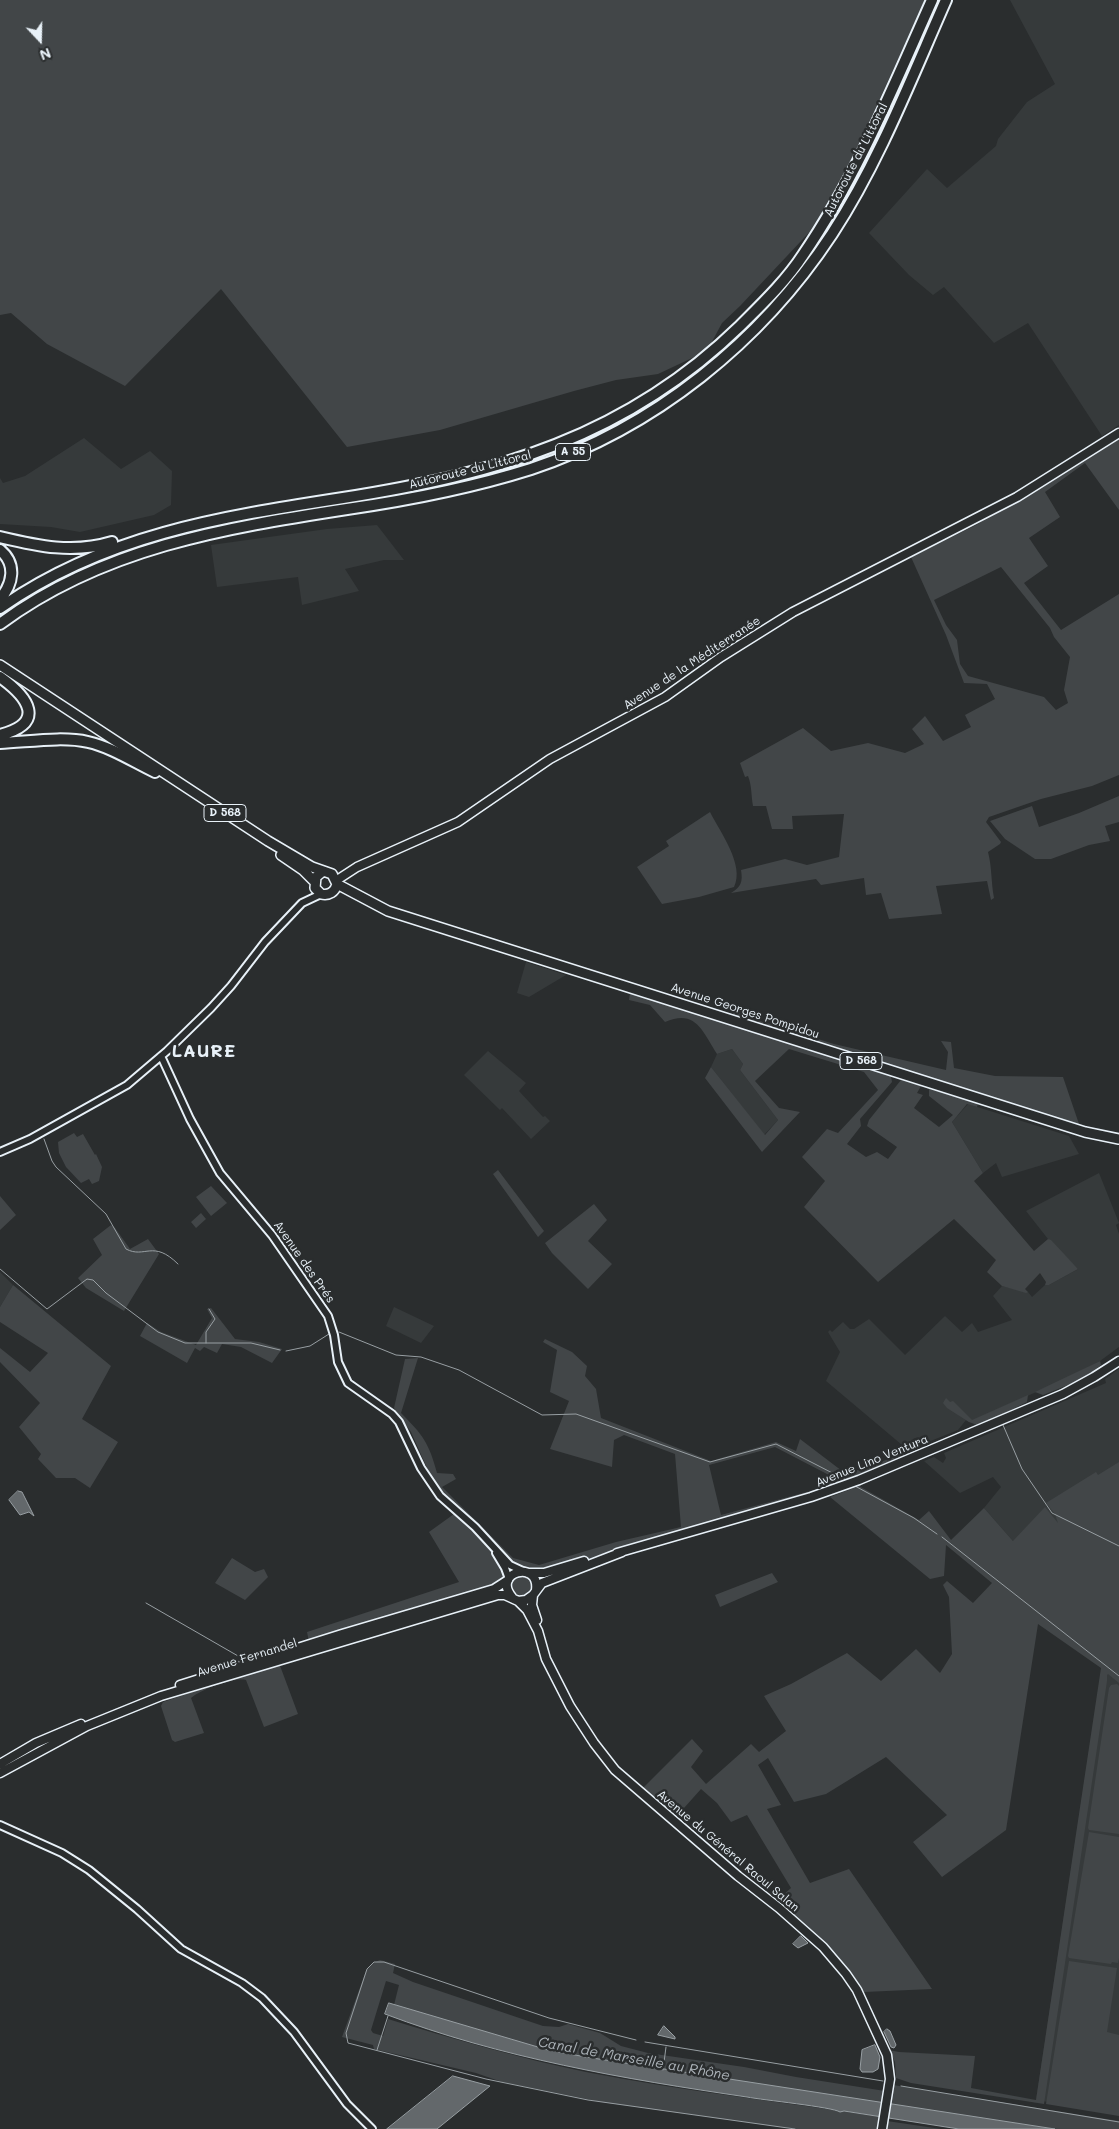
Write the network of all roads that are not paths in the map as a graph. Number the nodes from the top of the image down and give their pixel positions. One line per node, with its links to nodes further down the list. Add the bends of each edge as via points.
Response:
1 (932, 0): 6 (highway, Autoroute du Littoral / A 55, via 878,120 842,191 801,259 746,321 677,380 602,426 536,454 446,479)
2 (946, 0): 11 (highway, Autoroute du Littoral / A 55, via 854,198 833,233 766,319 717,365 683,390 606,437 533,468 435,494 227,530 162,545 110,562 62,585)
3 (1119, 428): 5 (main road, Avenue de la Méditerranée)
4 (1119, 433): 5 (main road, Avenue de la Méditerranée)
5 (1017, 497): 18 (main road, Avenue de la Méditerranée, via 793,612 648,708 550,760 458,822)
6 (289, 506): 7 (highway, via 186,522 78,549 40,546); 10 (highway, Autoroute du Littoral / A 55, via 186,527 106,550 42,581)
7 (0, 537)
8 (0, 550): 9 (highway, via 12,571 8,589)
9 (0, 599)
10 (0, 608)
11 (0, 626)
12 (0, 665): 19 (main road, D 568, via 268,841)
13 (0, 671): 17 (main road, D 568)
14 (0, 677): 15 (highway, via 25,699 28,714 23,725)
15 (0, 735)
16 (0, 743): 17 (highway, via 88,742)
17 (155, 772): 20 (main road, D 568, via 303,870)
18 (357, 867): 19 (main road, Avenue de la Méditerranée); 21 (main road, Avenue de la Méditerranée)
19 (326, 872): 20 (main road); 21 (main road)
20 (314, 883): 22 (main road); 23 (street)
21 (336, 885): 22 (main road, via 325,895); 25 (main road, Avenue Georges Pompidou / D 568, via 388,911 1085,1132)
22 (321, 894): 23 (street)
23 (302, 903): 24 (street, via 265,942 231,986)
24 (161, 1056): 26 (street, via 118,1092); 28 (street, Avenue des Prés, via 220,1173 272,1235 328,1316 338,1362 348,1383 392,1414 434,1489)
25 (1119, 1139)
26 (0, 1152)
27 (1119, 1360): 29 (main road, Avenue Lino Ventura, via 1063,1394 859,1480)
28 (488, 1539): 30 (street, Avenue des Prés, via 510,1565); 31 (street, Avenue des Prés)
29 (622, 1552): 30 (main road, Avenue Lino Ventura, via 544,1573); 32 (main road, Avenue Lino Ventura, via 548,1579)
30 (527, 1573): 31 (main road, via 516,1572); 32 (main road, via 534,1578)
31 (508, 1579): 33 (main road, via 507,1589); 37 (main road, Avenue Fernandel, via 494,1590 200,1678)
32 (534, 1593): 33 (main road, via 526,1600); 34 (main road, via 532,1605)
33 (515, 1599): 34 (main road, Avenue du Général Raoul Salan, via 528,1610); 35 (main road, Avenue Fernandel, via 498,1595)
34 (538, 1631): 43 (main road, Avenue du Général Raoul Salan, via 555,1680 615,1770 824,1947 846,1974 857,1990 887,2055 890,2072)
35 (172, 1692): 36 (main road); 40 (main road, Avenue Fernandel, via 87,1726)
36 (158, 1706)
37 (101, 1715): 38 (main road, via 36,1743); 39 (main road, Avenue Fernandel)
38 (0, 1764)
39 (0, 1769)
40 (0, 1773)
41 (0, 1825): 42 (street, via 62,1853 89,1870 176,1944 262,1998 294,2032 347,2104)
42 (372, 2129)
43 (882, 2129)

